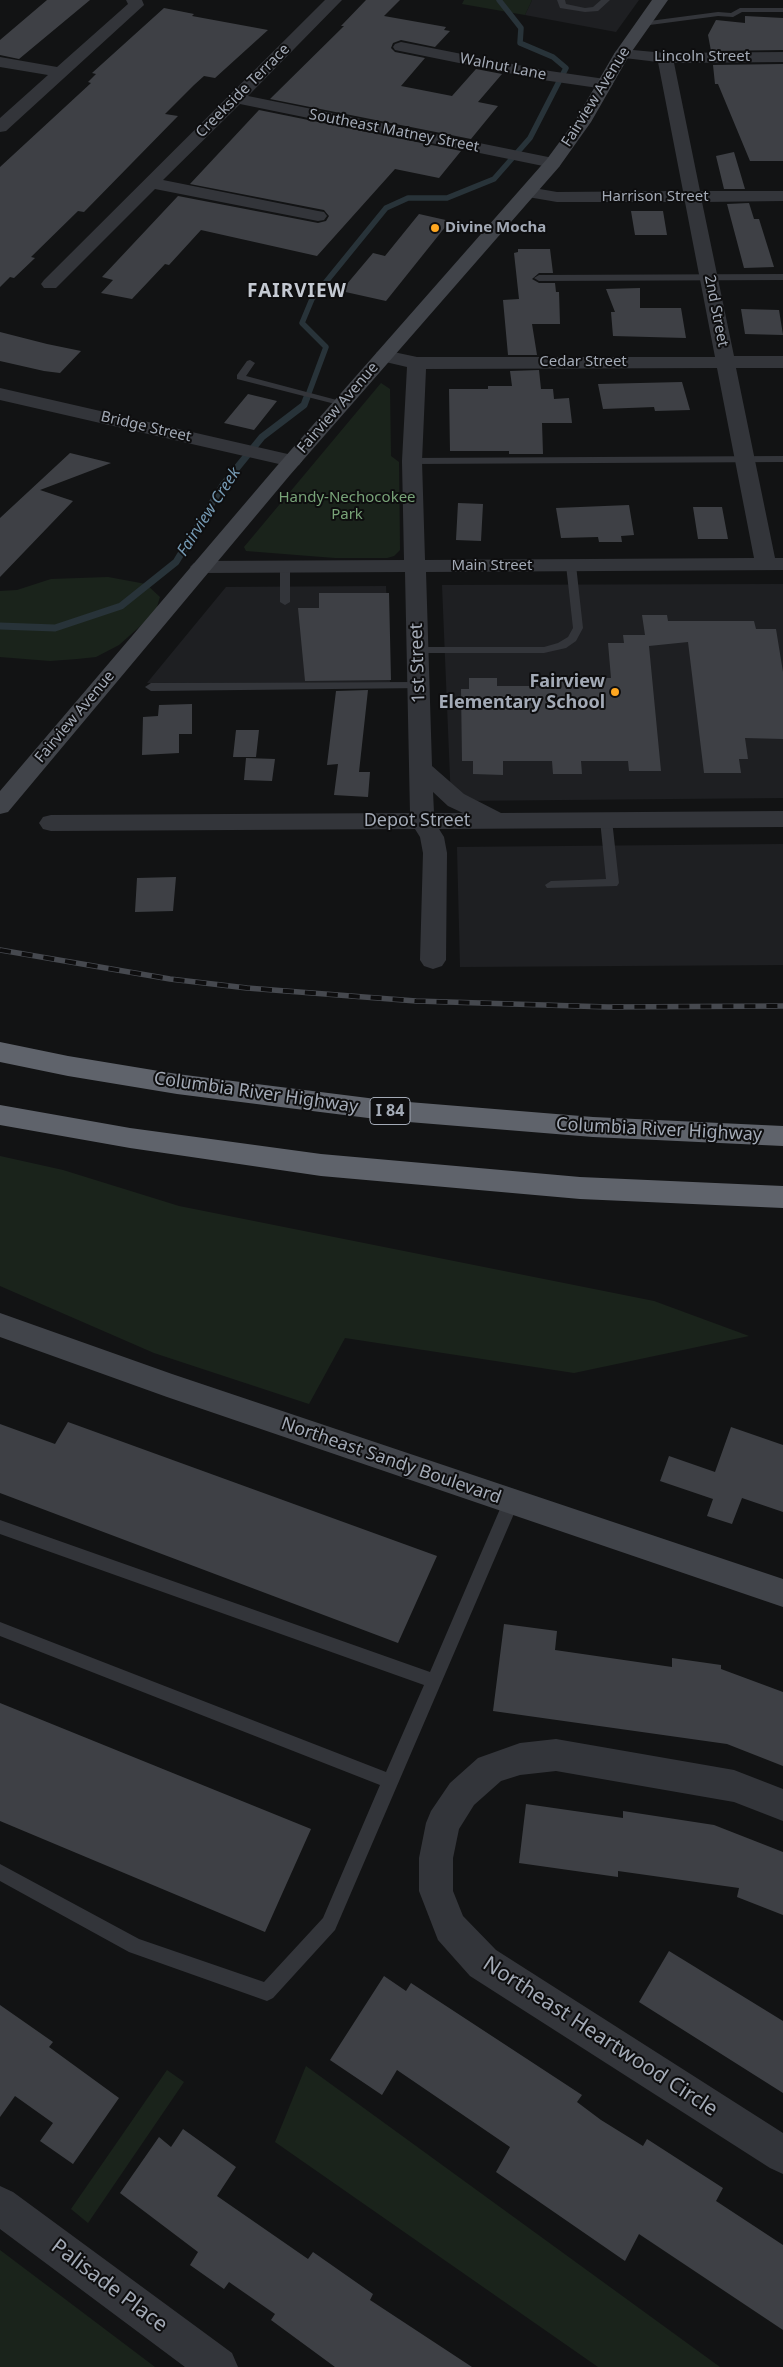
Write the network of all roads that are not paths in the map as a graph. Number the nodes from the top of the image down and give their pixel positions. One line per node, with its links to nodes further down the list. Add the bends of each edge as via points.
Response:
1 (134, 0): 13 (street, via 136,5)
2 (334, 0): 15 (street, Creekside Terrace)
3 (561, 0): 4 (lane, via 563,6 585,10 595,9)
4 (606, 0)
5 (657, 1): 7 (main road, Fairview Avenue)
6 (783, 10): 7 (lane, via 740,10 733,15)
7 (642, 24): 9 (main road, Fairview Avenue)
8 (401, 47): 14 (street, Walnut Lane)
9 (622, 54): 11 (street, Lincoln Street); 14 (main road, Fairview Avenue)
10 (783, 57): 11 (street, Lincoln Street)
11 (665, 58): 20 (street, 2nd Street)
12 (0, 62): 13 (street)
13 (61, 73): 16 (street)
14 (605, 84): 17 (main road, Fairview Avenue, via 583,122)
15 (236, 98): 17 (street, Southeast Matney Street); 18 (street, Creekside Terrace)
16 (0, 127)
17 (553, 163): 19 (main road, Fairview Avenue)
18 (152, 183): 22 (street); 26 (street, Creekside Terrace)
19 (528, 192): 20 (street, Harrison Street, via 557,197); 27 (main road, Fairview Avenue)
20 (692, 196): 21 (street, Harrison Street); 23 (street, 2nd Street)
21 (783, 196)
22 (318, 216)
23 (710, 277): 24 (lane); 25 (lane); 28 (street, 2nd Street)
24 (783, 277)
25 (539, 278)
26 (50, 284)
27 (384, 356): 31 (street, Cedar Street); 33 (main road, Fairview Avenue)
28 (726, 362): 29 (street, Cedar Street); 31 (street, Cedar Street); 34 (street, 2nd Street)
29 (783, 362)
30 (250, 363): 33 (lane, via 240,377)
31 (417, 363): 37 (street, 1st Street)
32 (0, 394): 36 (street, Bridge Street)
33 (343, 403): 36 (main road, Fairview Avenue)
34 (745, 459): 35 (lane); 37 (lane); 38 (street, 2nd Street)
35 (783, 459)
36 (292, 461): 41 (main road, Fairview Avenue)
37 (412, 461): 40 (street, 1st Street)
38 (774, 564): 39 (street, Main Street)
39 (571, 565): 40 (street, Main Street); 44 (lane, via 578,628 572,639 562,646 544,650)
40 (415, 567): 42 (street, Main Street); 44 (street, 1st Street)
41 (201, 568): 42 (street, Main Street); 48 (main road, Fairview Avenue)
42 (284, 568): 43 (lane)
43 (285, 602)
44 (418, 650): 45 (street, 1st Street)
45 (419, 686): 46 (lane); 47 (street, 1st Street)
46 (151, 687)
47 (421, 769): 51 (street, 1st Street); 52 (street, via 456,800)
48 (0, 806)
49 (606, 820): 50 (street, Depot Street); 52 (street, Depot Street); 54 (lane, via 613,884)
50 (783, 820)
51 (422, 821): 52 (street, Depot Street); 53 (street, Depot Street); 55 (street, 1st Street, via 432,837 435,853)
52 (501, 821)
53 (50, 823)
54 (551, 885)
55 (433, 960)
56 (0, 1052): 58 (highway, Columbia River Highway / I 84, via 177,1084 384,1110 593,1127)
57 (0, 1115): 59 (highway, via 148,1141 340,1167 580,1188)
58 (783, 1136)
59 (783, 1197)
60 (0, 1325): 61 (main road, Northeast Sandy Boulevard)
61 (511, 1502): 63 (main road, Northeast Sandy Boulevard); 65 (lane)
62 (0, 1527): 65 (lane)
63 (783, 1593)
64 (0, 1629): 66 (lane)
65 (434, 1681): 66 (lane)
66 (390, 1781): 68 (lane, via 328,1924 267,1992 135,1946)
67 (783, 1805): 69 (street, Northeast Heartwood Circle, via 734,1786 556,1755 520,1759 490,1770 462,1794 443,1823 436,1858 436,1891 450,1928 483,1963)
68 (0, 1872)
69 (783, 2155)
70 (0, 2205): 71 (street, Palisade Place)
71 (218, 2367)

